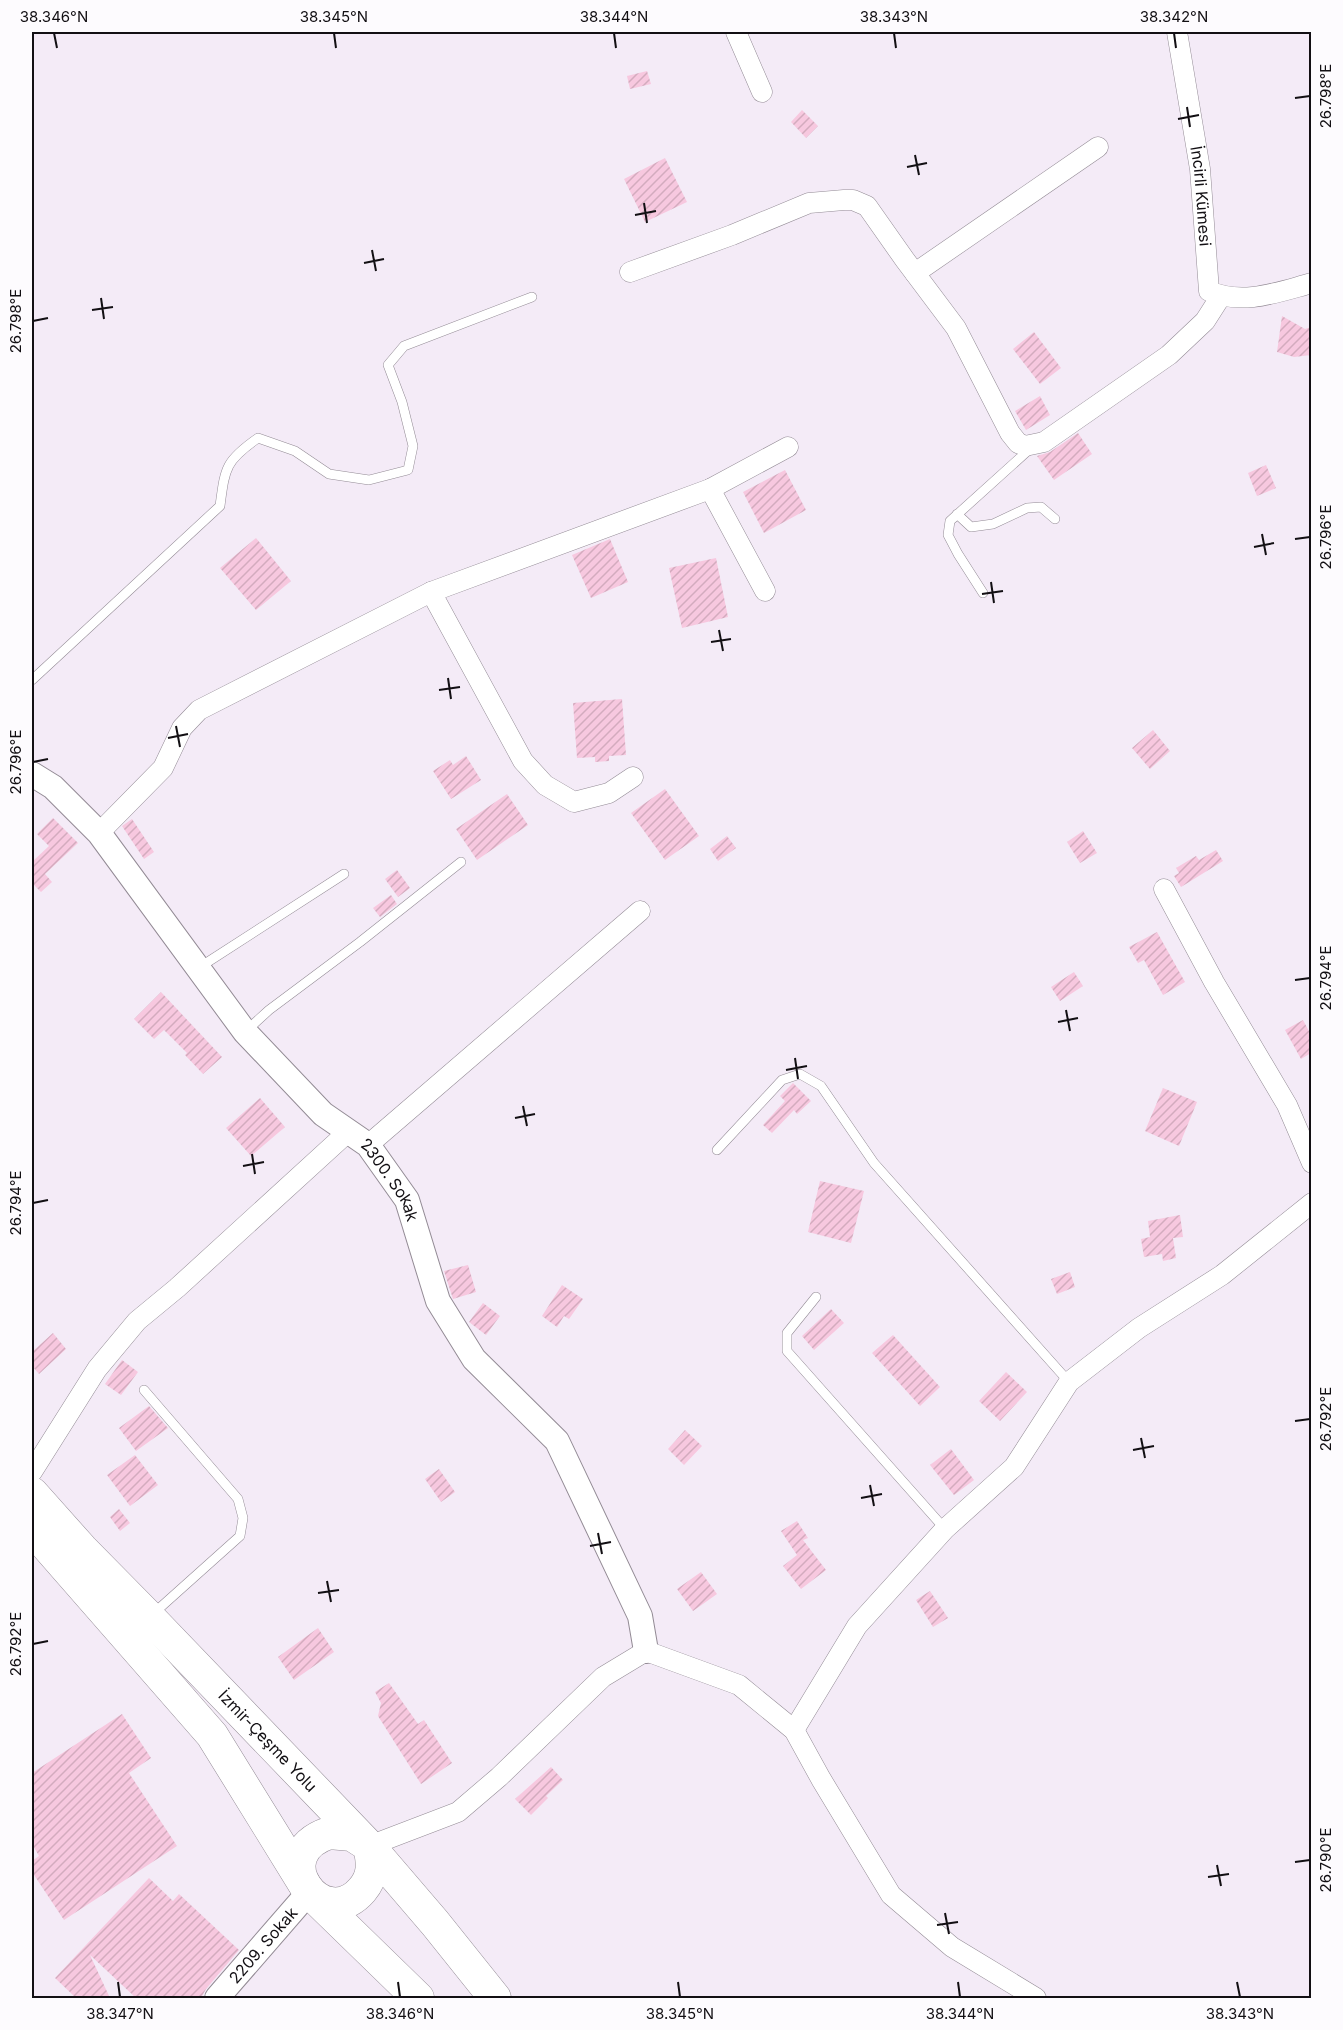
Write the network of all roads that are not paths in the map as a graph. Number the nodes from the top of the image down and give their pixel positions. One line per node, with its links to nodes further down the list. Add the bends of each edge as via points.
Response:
1 (736, 32): 3 (street)
2 (1177, 32): 8 (street, İncirli Kümesi, via 1200,169)
3 (762, 92)
4 (1098, 147): 6 (street)
5 (630, 272): 6 (street, via 809,203 853,200 867,206)
6 (915, 273): 10 (street, via 956,328 1011,433 1025,447)
7 (1311, 283): 8 (street, via 1258,298)
8 (1215, 294): 10 (street, via 1205,321 1169,355)
9 (532, 297): 18 (lane, via 404,346 388,364 413,446 408,470 369,480 329,474 295,451 258,438 236,453 224,475 220,506)
10 (1035, 445): 13 (lane)
11 (788, 447): 12 (street)
12 (710, 489): 15 (street); 16 (street)
13 (957, 514): 14 (lane, via 971,527 993,524 1028,508 1041,507); 17 (lane, via 950,521 948,534)
14 (1055, 519)
15 (765, 591)
16 (431, 592): 20 (street, via 523,760 545,785 574,802 609,793); 21 (street, via 199,710 182,728 163,768)
17 (983, 593)
18 (32, 680)
19 (32, 774): 21 (street, 2300. Sokak, via 53,787)
20 (633, 777)
21 (99, 833): 26 (street, 2300. Sokak)
22 (461, 862): 27 (lane)
23 (344, 874): 26 (lane)
24 (1164, 889): 31 (street, via 1287,1105)
25 (640, 911): 29 (street)
26 (198, 968): 27 (street, 2300. Sokak)
27 (245, 1032): 28 (street, 2300. Sokak, via 324,1114)
28 (349, 1131): 29 (street, 2300. Sokak); 36 (street, via 137,1321 97,1368)
29 (369, 1145): 41 (street, 2300. Sokak, via 407,1200 438,1301 474,1359 557,1441 640,1616)
30 (717, 1150): 34 (lane, via 782,1080 800,1074 821,1086 874,1163)
31 (1311, 1163)
32 (1311, 1203): 34 (street, via 1222,1275 1139,1328)
33 (816, 1297): 39 (lane, via 787,1333 787,1351)
34 (1070, 1382): 39 (street, via 1014,1467)
35 (144, 1390): 40 (lane, via 238,1499 243,1518 240,1536)
36 (32, 1472)
37 (32, 1492): 40 (highway, İzmir-Çeşme Yolu)
38 (32, 1529): 44 (highway, via 212,1735)
39 (945, 1529): 42 (street, via 857,1626)
40 (150, 1617): 43 (highway, İzmir-Çeşme Yolu)
41 (646, 1651): 42 (street, via 739,1685); 43 (street, via 603,1677 458,1812)
42 (794, 1730): 48 (street, via 891,1895 952,1947)
43 (369, 1846): 44 (highway, via 373,1864 370,1877 356,1896 334,1903 322,1901); 44 (highway, via 352,1835 318,1836 302,1853 299,1864 300,1876); 47 (highway, İzmir-Çeşme Yolu)
44 (309, 1892): 45 (street, 2209. Sokak); 46 (highway)
45 (217, 1998)
46 (418, 1998)
47 (495, 1998)
48 (1036, 1998)

